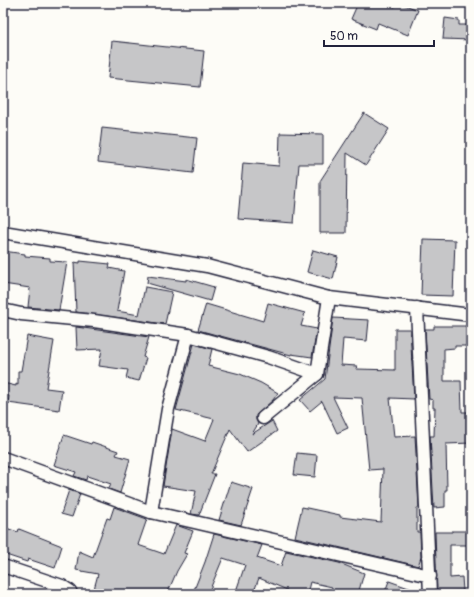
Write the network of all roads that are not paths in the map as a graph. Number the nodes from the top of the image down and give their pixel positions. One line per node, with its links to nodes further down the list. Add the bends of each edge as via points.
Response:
1 (3, 232): 2 (street, via 207,266)
2 (329, 298): 3 (street); 7 (street)
3 (417, 308): 5 (street); 12 (street)
4 (3, 310): 6 (street)
5 (471, 315)
6 (188, 335): 7 (street, via 268,357); 10 (street, via 168,409)
7 (317, 374): 8 (street)
8 (263, 418)
9 (3, 458): 10 (street)
10 (151, 512): 12 (street)
11 (3, 566): 13 (street, via 62,586 70,590)
12 (430, 576): 14 (street)
13 (71, 594)
14 (430, 594)

